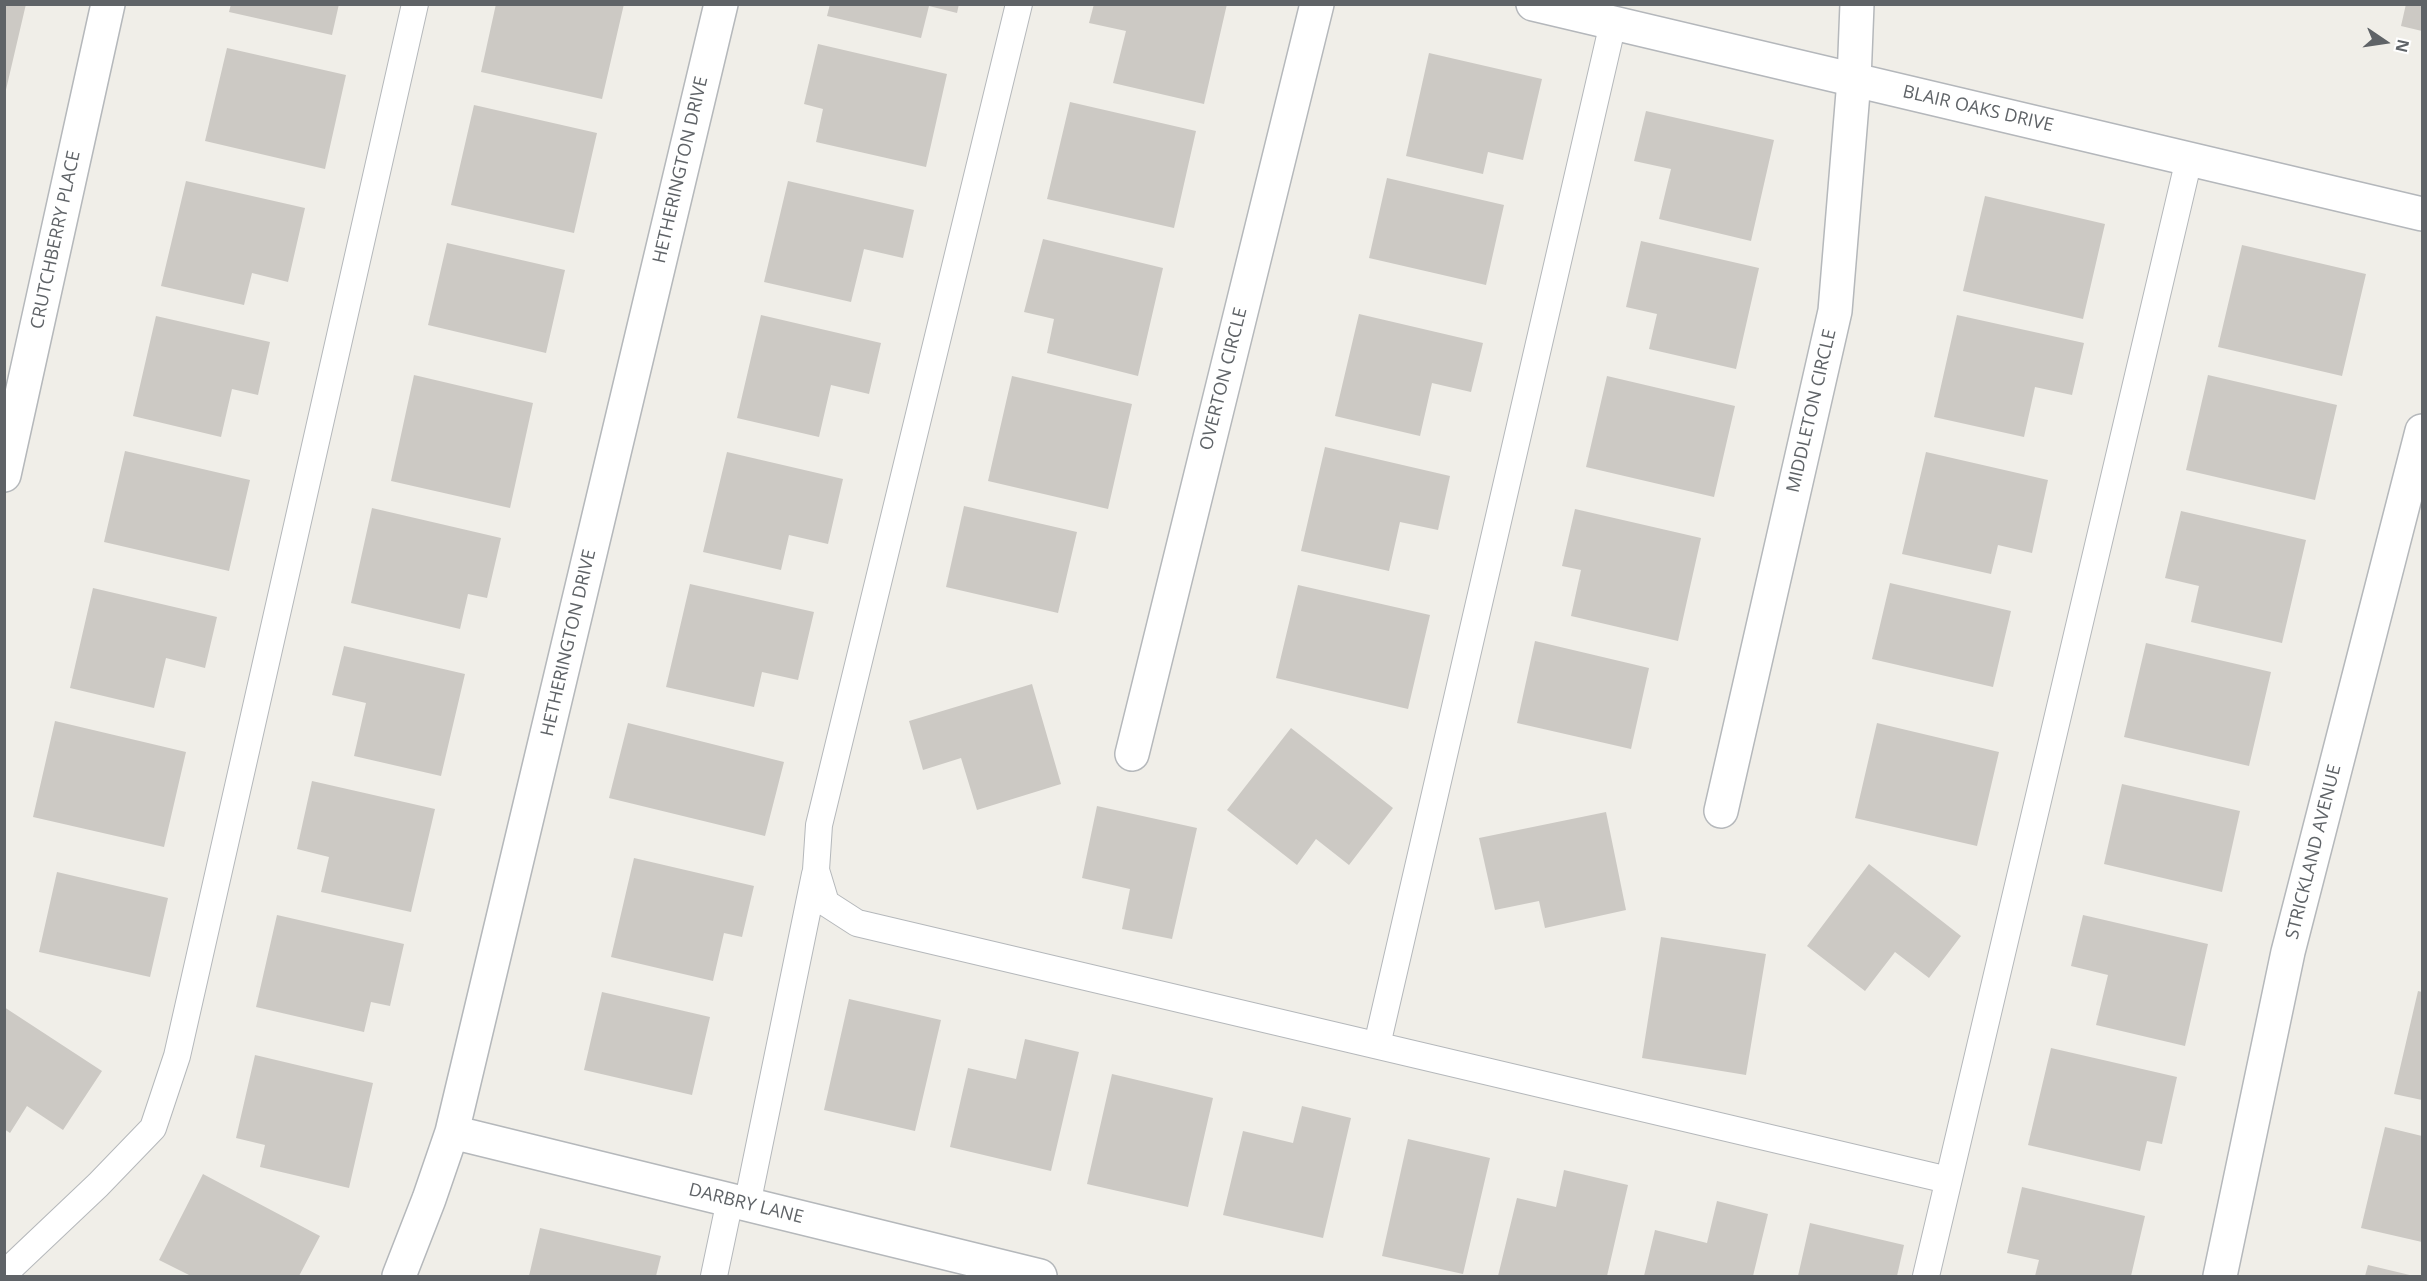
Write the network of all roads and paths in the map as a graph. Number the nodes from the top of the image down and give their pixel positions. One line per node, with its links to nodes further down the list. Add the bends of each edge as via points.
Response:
1 (108, 4): 13 (street, CRUTCHBERRY PLACE)
2 (415, 4): 21 (lane, via 177,1056 153,1128)
3 (721, 4): 18 (street, HETHERINGTON DRIVE)
4 (1020, 4): 16 (lane, via 819,825)
5 (1317, 4): 14 (street, OVERTON CIRCLE)
6 (1533, 4): 8 (street, BLAIR OAKS DRIVE)
7 (1857, 4): 9 (street, MIDDLETON CIRCLE)
8 (1613, 23): 9 (street, BLAIR OAKS DRIVE); 17 (lane)
9 (1854, 80): 10 (street, BLAIR OAKS DRIVE); 15 (street, MIDDLETON CIRCLE, via 1835,310)
10 (2189, 159): 11 (street, BLAIR OAKS DRIVE); 19 (lane)
11 (2422, 214)
12 (2422, 431): 26 (street, STRICKLAND AVENUE, via 2288,952)
13 (4, 474)
14 (1132, 754)
15 (1721, 811)
16 (816, 870): 17 (lane, via 826,903 857,923); 20 (lane)
17 (1377, 1045): 19 (lane)
18 (452, 1132): 20 (street, DARBRY LANE); 23 (street, HETHERINGTON DRIVE)
19 (1948, 1180): 25 (lane)
20 (739, 1202): 22 (street, DARBRY LANE); 24 (lane)
21 (4, 1274)
22 (1025, 1275)
23 (399, 1276)
24 (714, 1276)
25 (1926, 1276)
26 (2220, 1276)

